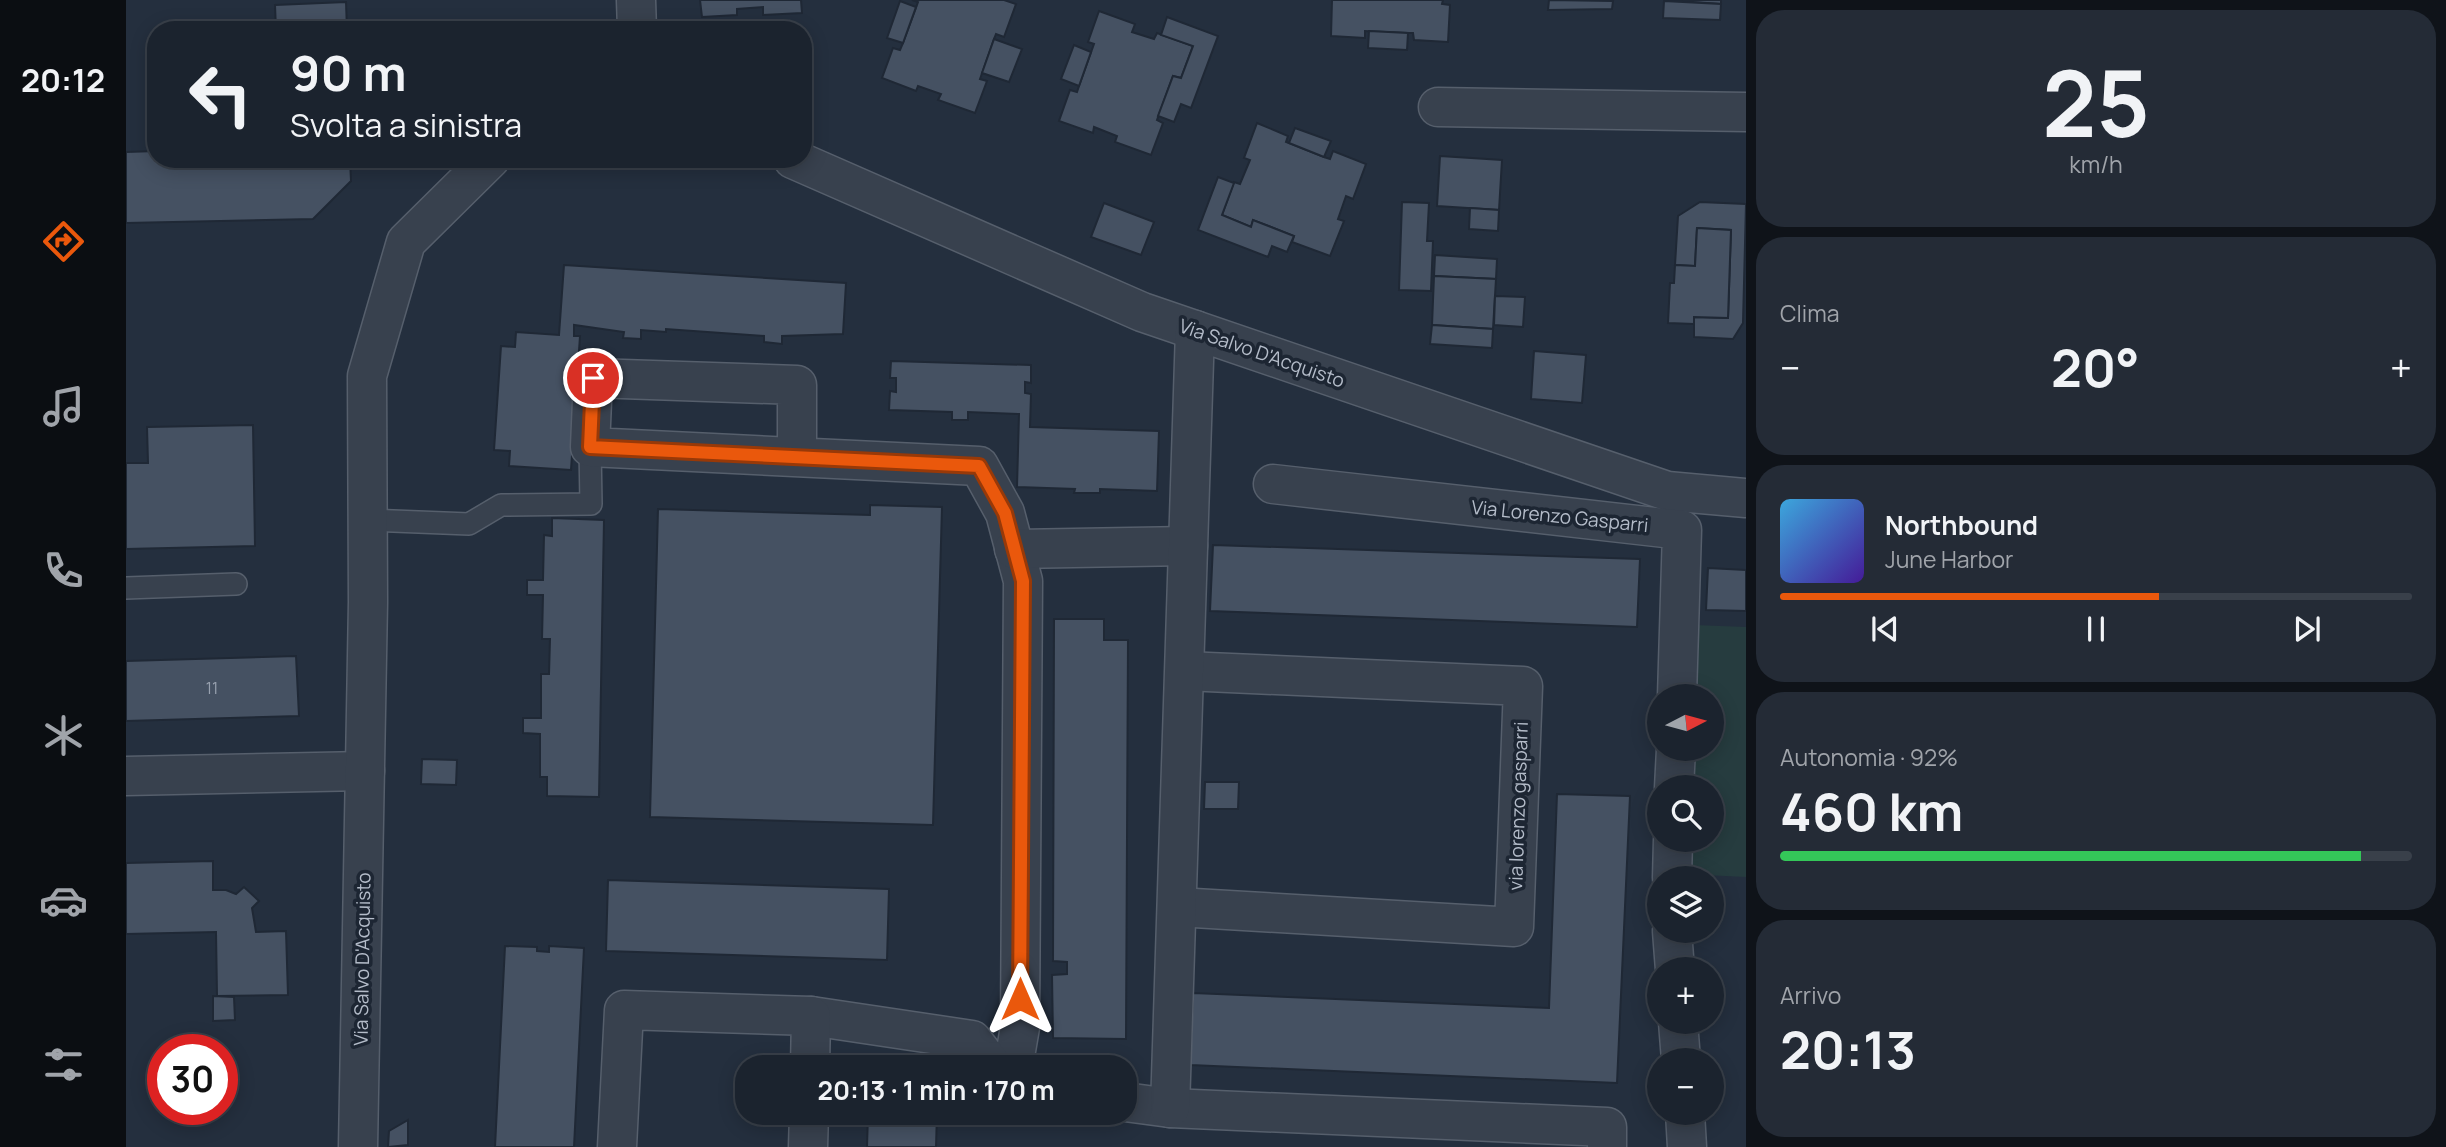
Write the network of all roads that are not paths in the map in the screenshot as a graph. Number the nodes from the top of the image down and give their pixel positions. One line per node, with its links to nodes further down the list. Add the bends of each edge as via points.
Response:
1 (636, 0): 2 (street)
2 (637, 21)
3 (1438, 107): 4 (street)
4 (1746, 112)
5 (812, 167): 7 (street, Via Salvo D'Acquisto, via 1142,312)
6 (481, 168): 12 (street, Via Salvo D'Acquisto, via 406,242 368,376)
7 (1195, 330): 11 (street, Via Salvo D'Acquisto, via 1667,491); 13 (street)
8 (590, 447): 9 (street); 9 (street, via 593,378 797,386); 12 (lane, via 591,505 501,505 469,524)
9 (797, 456): 14 (street, via 979,466 1005,513)
10 (1273, 484): 18 (street, Via Lorenzo Gasparri, via 1682,530)
11 (1746, 498)
12 (368, 520): 19 (street, Via Salvo D'Acquisto)
13 (1188, 546): 14 (street); 17 (street)
14 (1014, 549): 25 (street, via 1023,581 1020,1027)
15 (236, 584): 16 (lane)
16 (126, 588)
17 (1185, 671): 21 (street); 21 (street, via lorenzo gasparri, via 1522,686 1522,700 1514,927)
18 (1677, 684)
19 (365, 771): 20 (street); 30 (street, Via Salvo D'Acquisto)
20 (126, 776)
21 (1177, 908): 27 (street)
22 (811, 1016): 23 (street); 24 (street, via 972,1040); 31 (street, via 624,1010)
23 (810, 1055)
24 (984, 1055)
25 (1015, 1055)
26 (1137, 1104): 27 (street)
27 (1170, 1108): 33 (street, via 1607,1127)
28 (808, 1125): 32 (street)
29 (1686, 1125): 34 (street)
30 (358, 1147)
31 (617, 1147)
32 (808, 1147)
33 (1606, 1147)
34 (1687, 1147)

